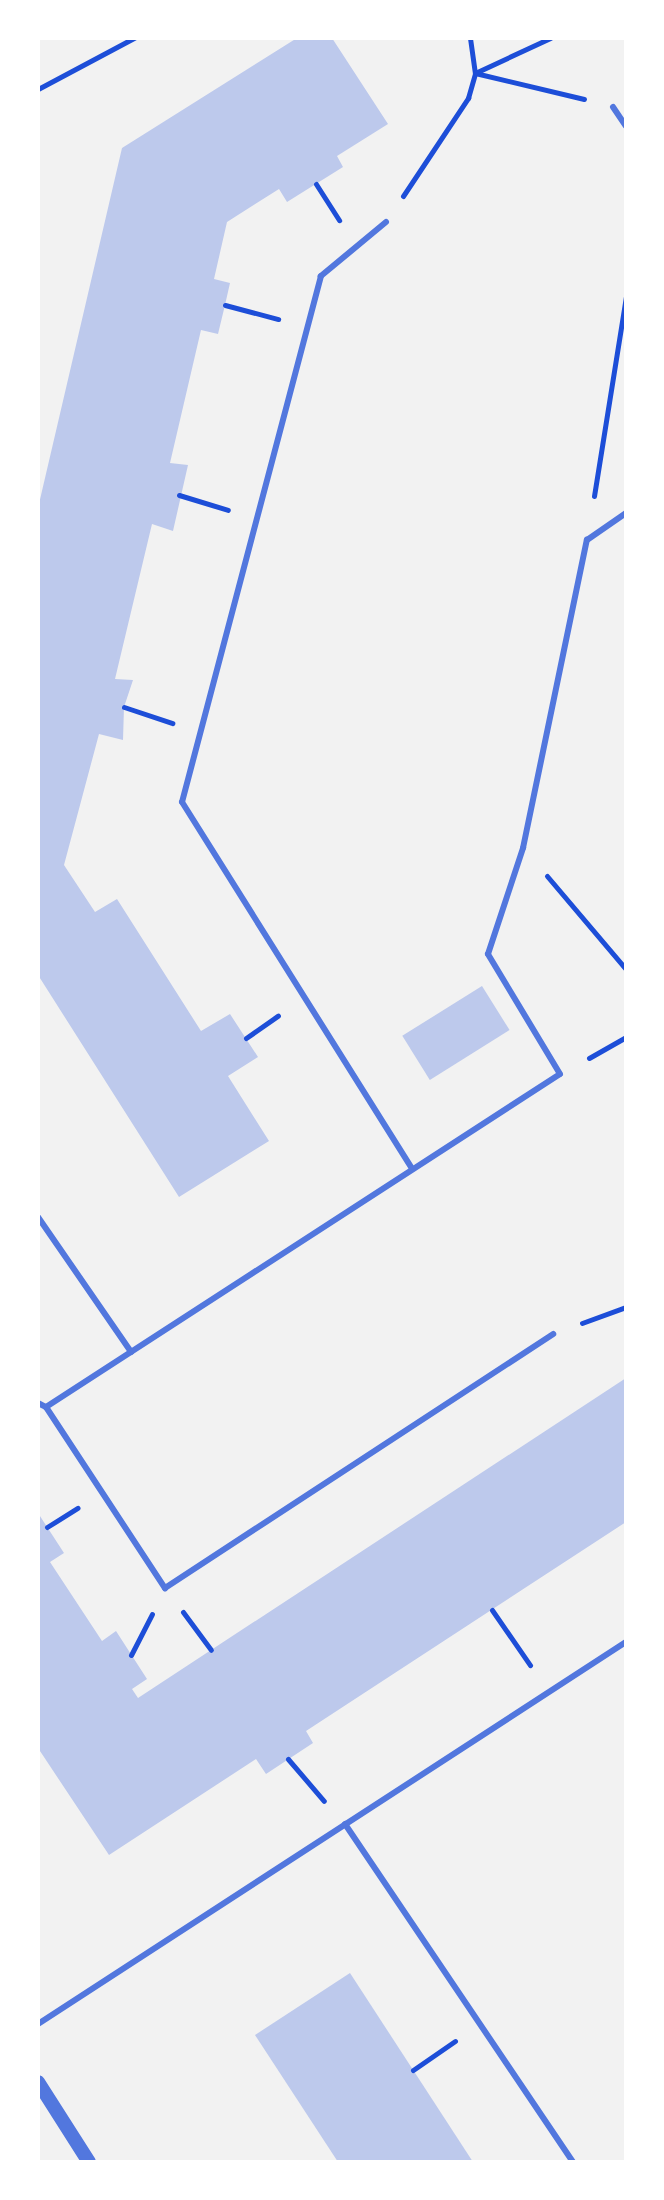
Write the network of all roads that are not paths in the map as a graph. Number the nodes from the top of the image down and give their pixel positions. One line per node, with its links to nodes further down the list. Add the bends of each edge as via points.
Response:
1 (613, 107): 2 (lane)
2 (626, 126)
3 (386, 222): 5 (lane, via 321,276 182,802)
4 (626, 513): 5 (lane, via 587,540 523,848 488,954 560,1074)
5 (412, 1168): 8 (lane)
6 (38, 1217): 8 (lane)
7 (553, 1334): 10 (lane, via 165,1588)
8 (131, 1352): 10 (lane)
9 (38, 1403): 10 (lane)
10 (46, 1407)
11 (626, 1642): 12 (lane)
12 (345, 1824): 13 (lane); 16 (lane)
13 (38, 2024)
14 (38, 2082): 15 (street)
15 (89, 2162)
16 (573, 2162)

